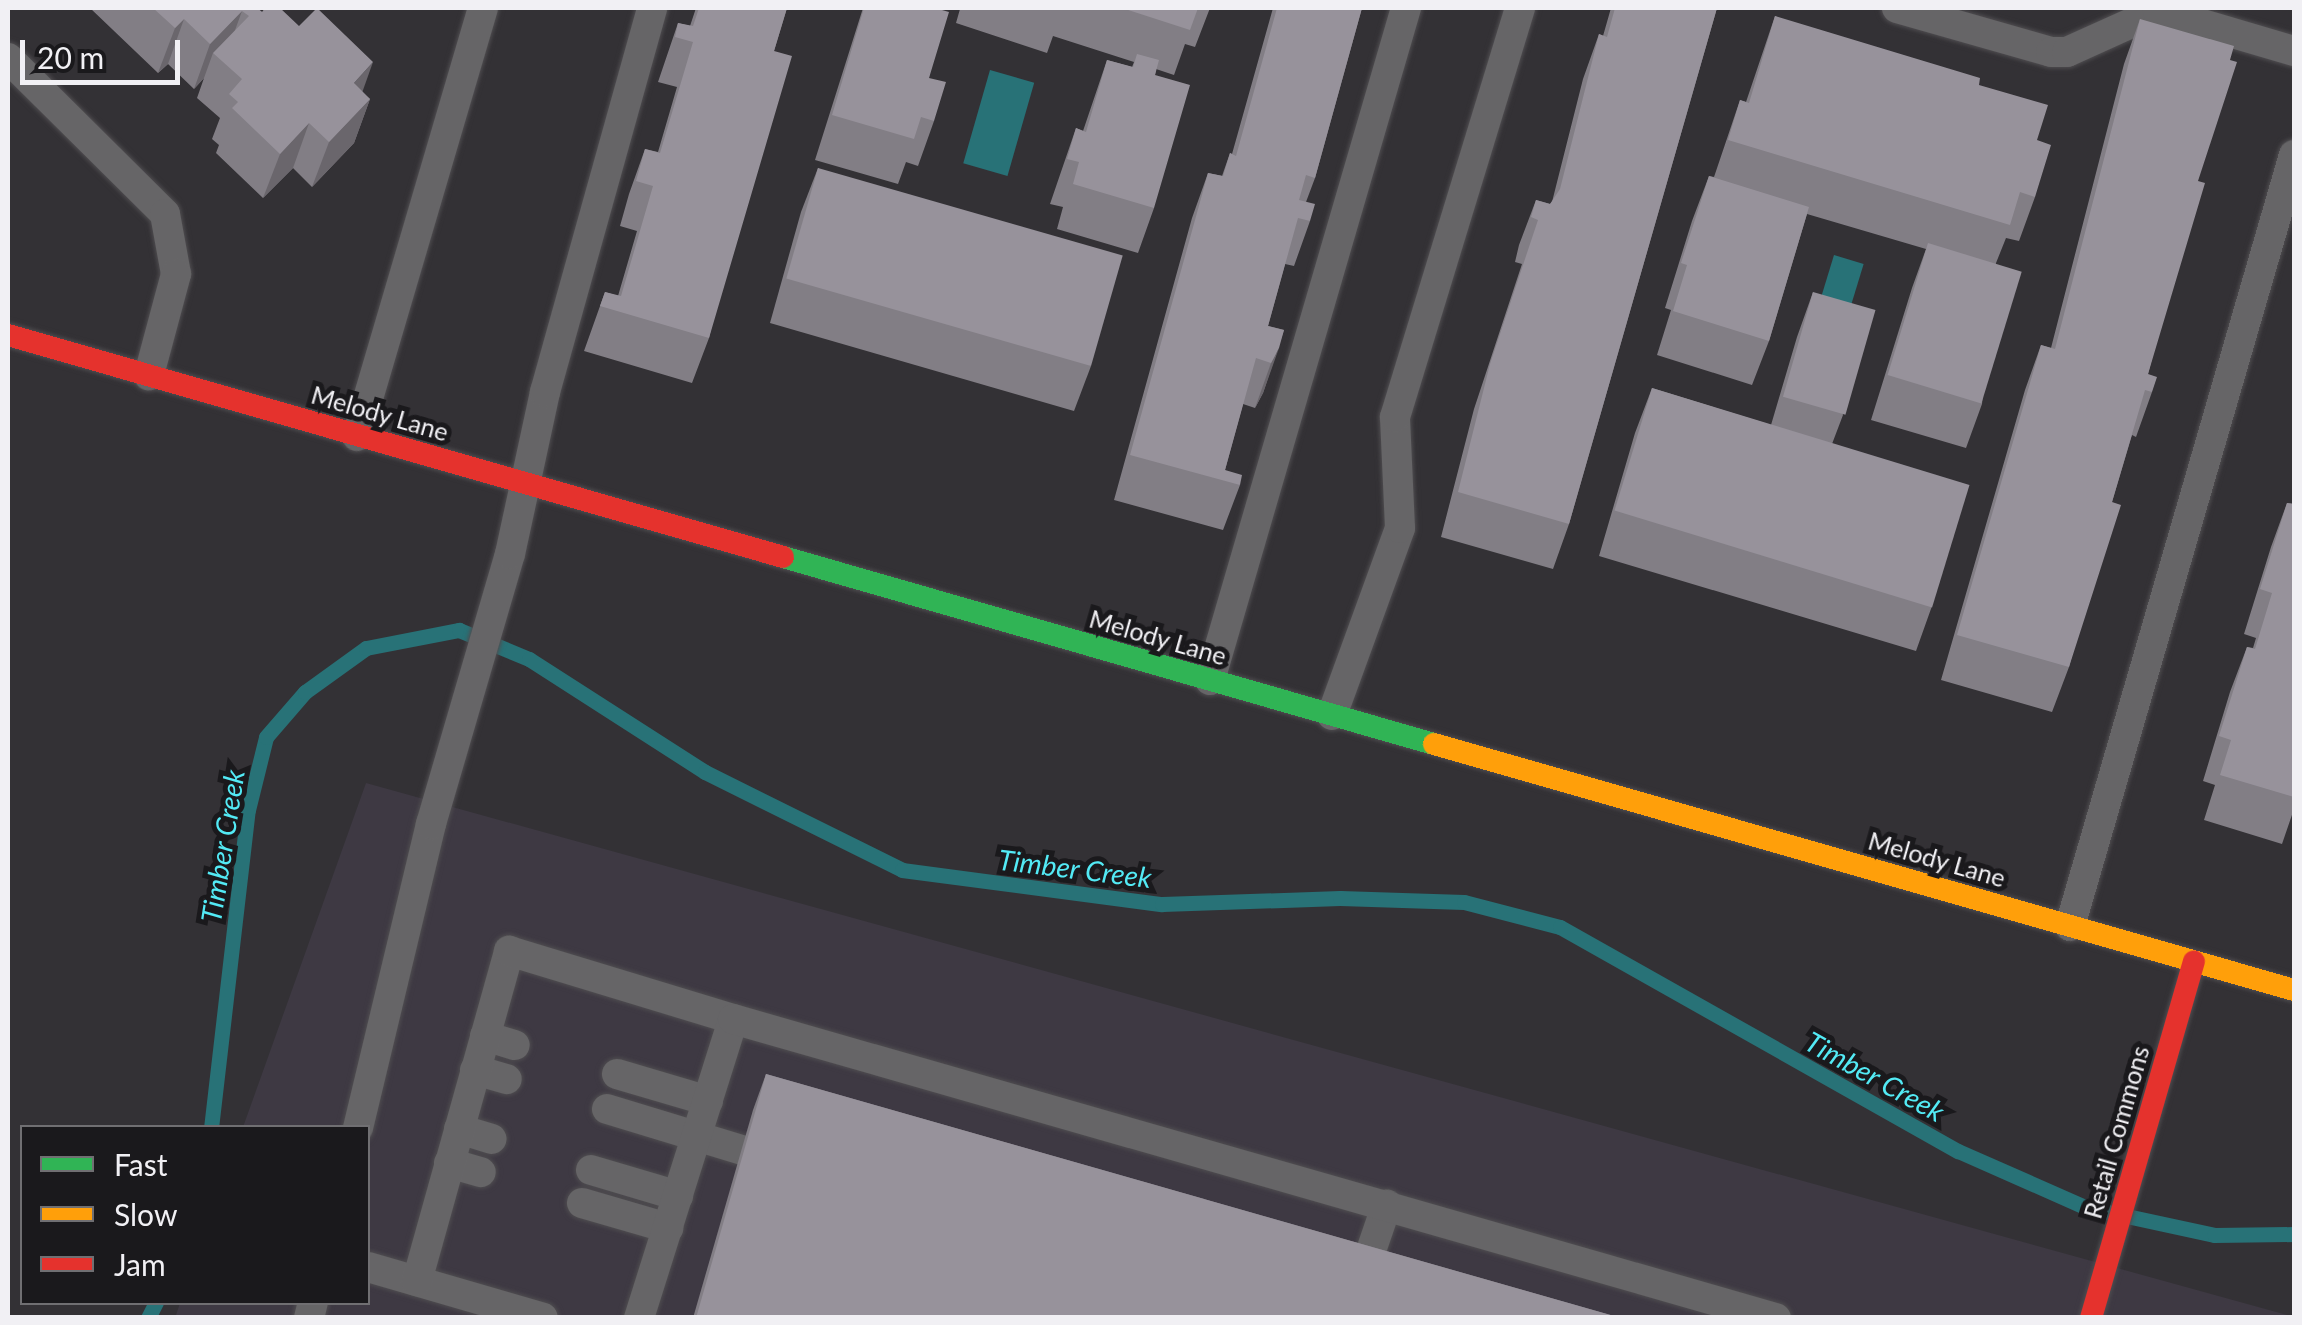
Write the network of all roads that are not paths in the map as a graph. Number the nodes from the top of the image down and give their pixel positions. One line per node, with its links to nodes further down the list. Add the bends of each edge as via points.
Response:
1 (483, 8): 11 (lane)
2 (652, 8): 12 (lane, via 545,392)
3 (1406, 8): 13 (lane)
4 (1520, 8): 14 (lane, via 1395,417 1400,528)
5 (1897, 8): 6 (lane, via 2052,52 2067,52 2158,11)
6 (2294, 51)
7 (8, 58): 10 (lane, via 165,214 176,274)
8 (2294, 155): 15 (lane)
9 (8, 335): 10 (street, Melody Lane)
10 (149, 376): 11 (street, Melody Lane)
11 (357, 436): 12 (street, Melody Lane)
12 (526, 484): 13 (street, Melody Lane); 26 (lane, via 431,824)
13 (1210, 680): 14 (street, Melody Lane)
14 (1332, 715): 15 (street, Melody Lane)
15 (2070, 926): 16 (street, Melody Lane)
16 (2194, 962): 17 (street, Melody Lane); 41 (street, Retail Commons)
17 (2294, 990)
18 (734, 1020): 19 (lane, via 509,952); 24 (lane); 36 (lane)
19 (485, 1036): 20 (lane); 21 (lane)
20 (515, 1044)
21 (476, 1070): 23 (lane); 27 (lane)
22 (617, 1074): 24 (lane)
23 (506, 1079)
24 (708, 1101): 28 (lane)
25 (608, 1109): 28 (lane)
26 (359, 1125)
27 (459, 1129): 29 (lane); 31 (lane)
28 (696, 1135): 30 (lane); 34 (lane)
29 (491, 1139)
30 (742, 1150)
31 (450, 1164): 33 (lane); 39 (lane)
32 (591, 1170): 34 (lane)
33 (482, 1172)
34 (678, 1196): 37 (lane)
35 (582, 1202): 37 (lane)
36 (1387, 1204): 40 (lane); 44 (lane)
37 (668, 1228): 43 (lane)
38 (370, 1268): 39 (lane)
39 (417, 1282): 42 (lane)
40 (1360, 1283)
41 (2093, 1312)
42 (543, 1318)
43 (639, 1318)
44 (1776, 1318)

